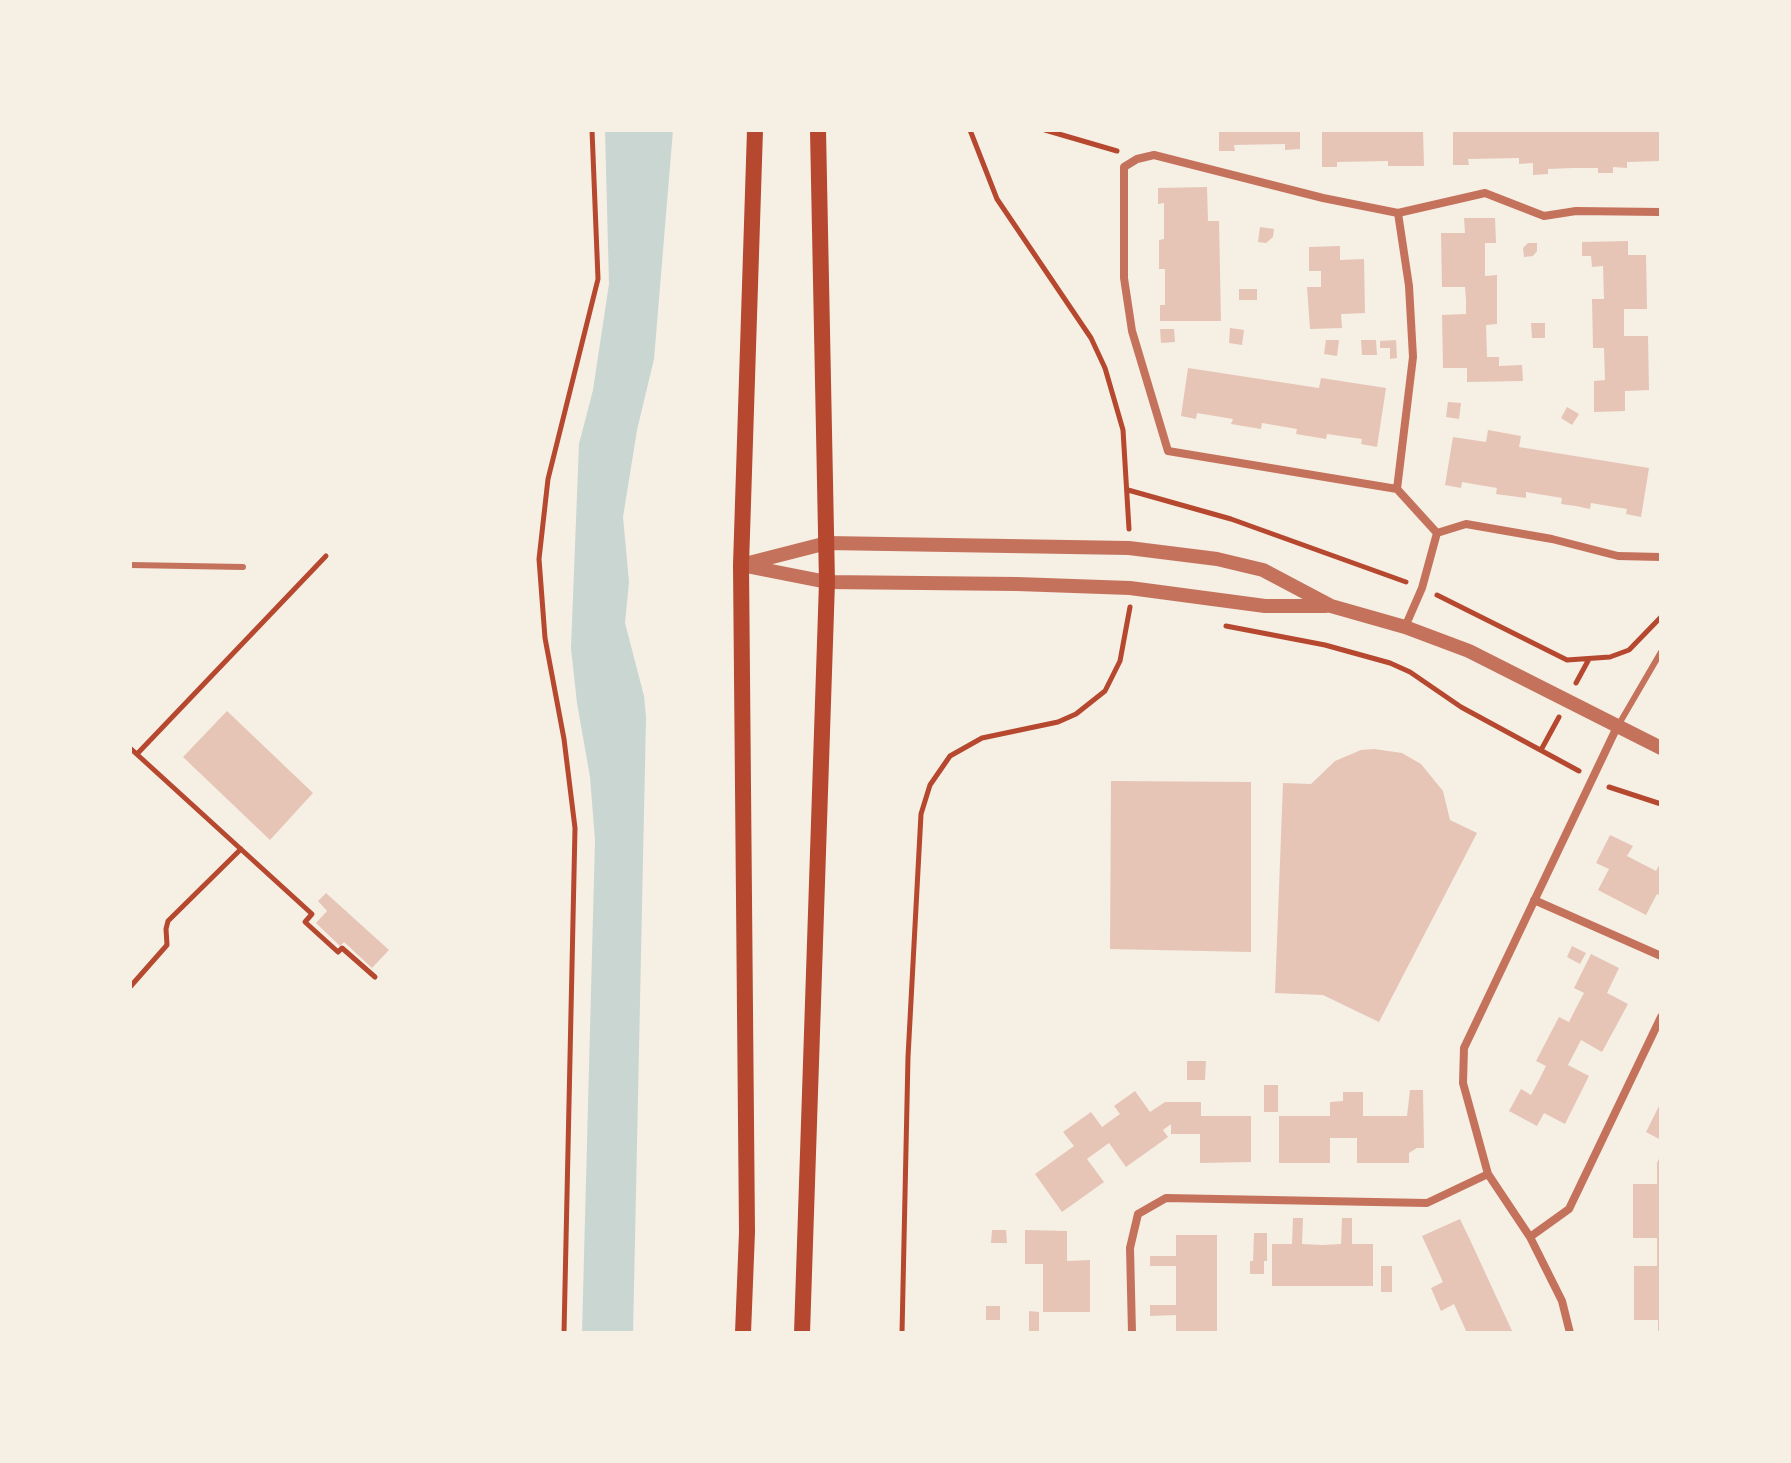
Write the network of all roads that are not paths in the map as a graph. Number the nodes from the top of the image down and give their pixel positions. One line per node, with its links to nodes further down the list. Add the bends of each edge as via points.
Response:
1 (755, 130): 10 (main road)
2 (818, 130): 7 (main road)
3 (1661, 212): 4 (street, via 1544,216 1485,193)
4 (1398, 213): 5 (street, via 1413,357); 5 (street, via 1154,155 1124,167 1124,278 1132,331 1168,451)
5 (1397, 489): 6 (street)
6 (1437, 533): 8 (street, via 1466,524 1618,556); 14 (street)
7 (827, 543): 10 (street); 12 (main road); 13 (street, via 1129,548 1263,570)
8 (1661, 557)
9 (130, 565): 11 (lane)
10 (741, 565): 12 (street); 23 (main road, via 747,1232)
11 (243, 567)
12 (827, 582): 13 (street, via 1130,588 1265,606); 24 (main road)
13 (1331, 606): 14 (street)
14 (1405, 627): 16 (street, via 1469,651)
15 (1661, 652): 16 (lane)
16 (1617, 727): 17 (street); 18 (street)
17 (1661, 748)
18 (1534, 900): 19 (street); 21 (street, via 1464,1048 1463,1083)
19 (1661, 956)
20 (1661, 1017): 22 (street, via 1569,1209)
21 (1488, 1174): 22 (street); 25 (street, via 1427,1203 1166,1198 1138,1214 1130,1248)
22 (1530, 1237): 26 (street, via 1562,1301)
23 (743, 1333)
24 (802, 1333)
25 (1132, 1333)
26 (1570, 1333)

